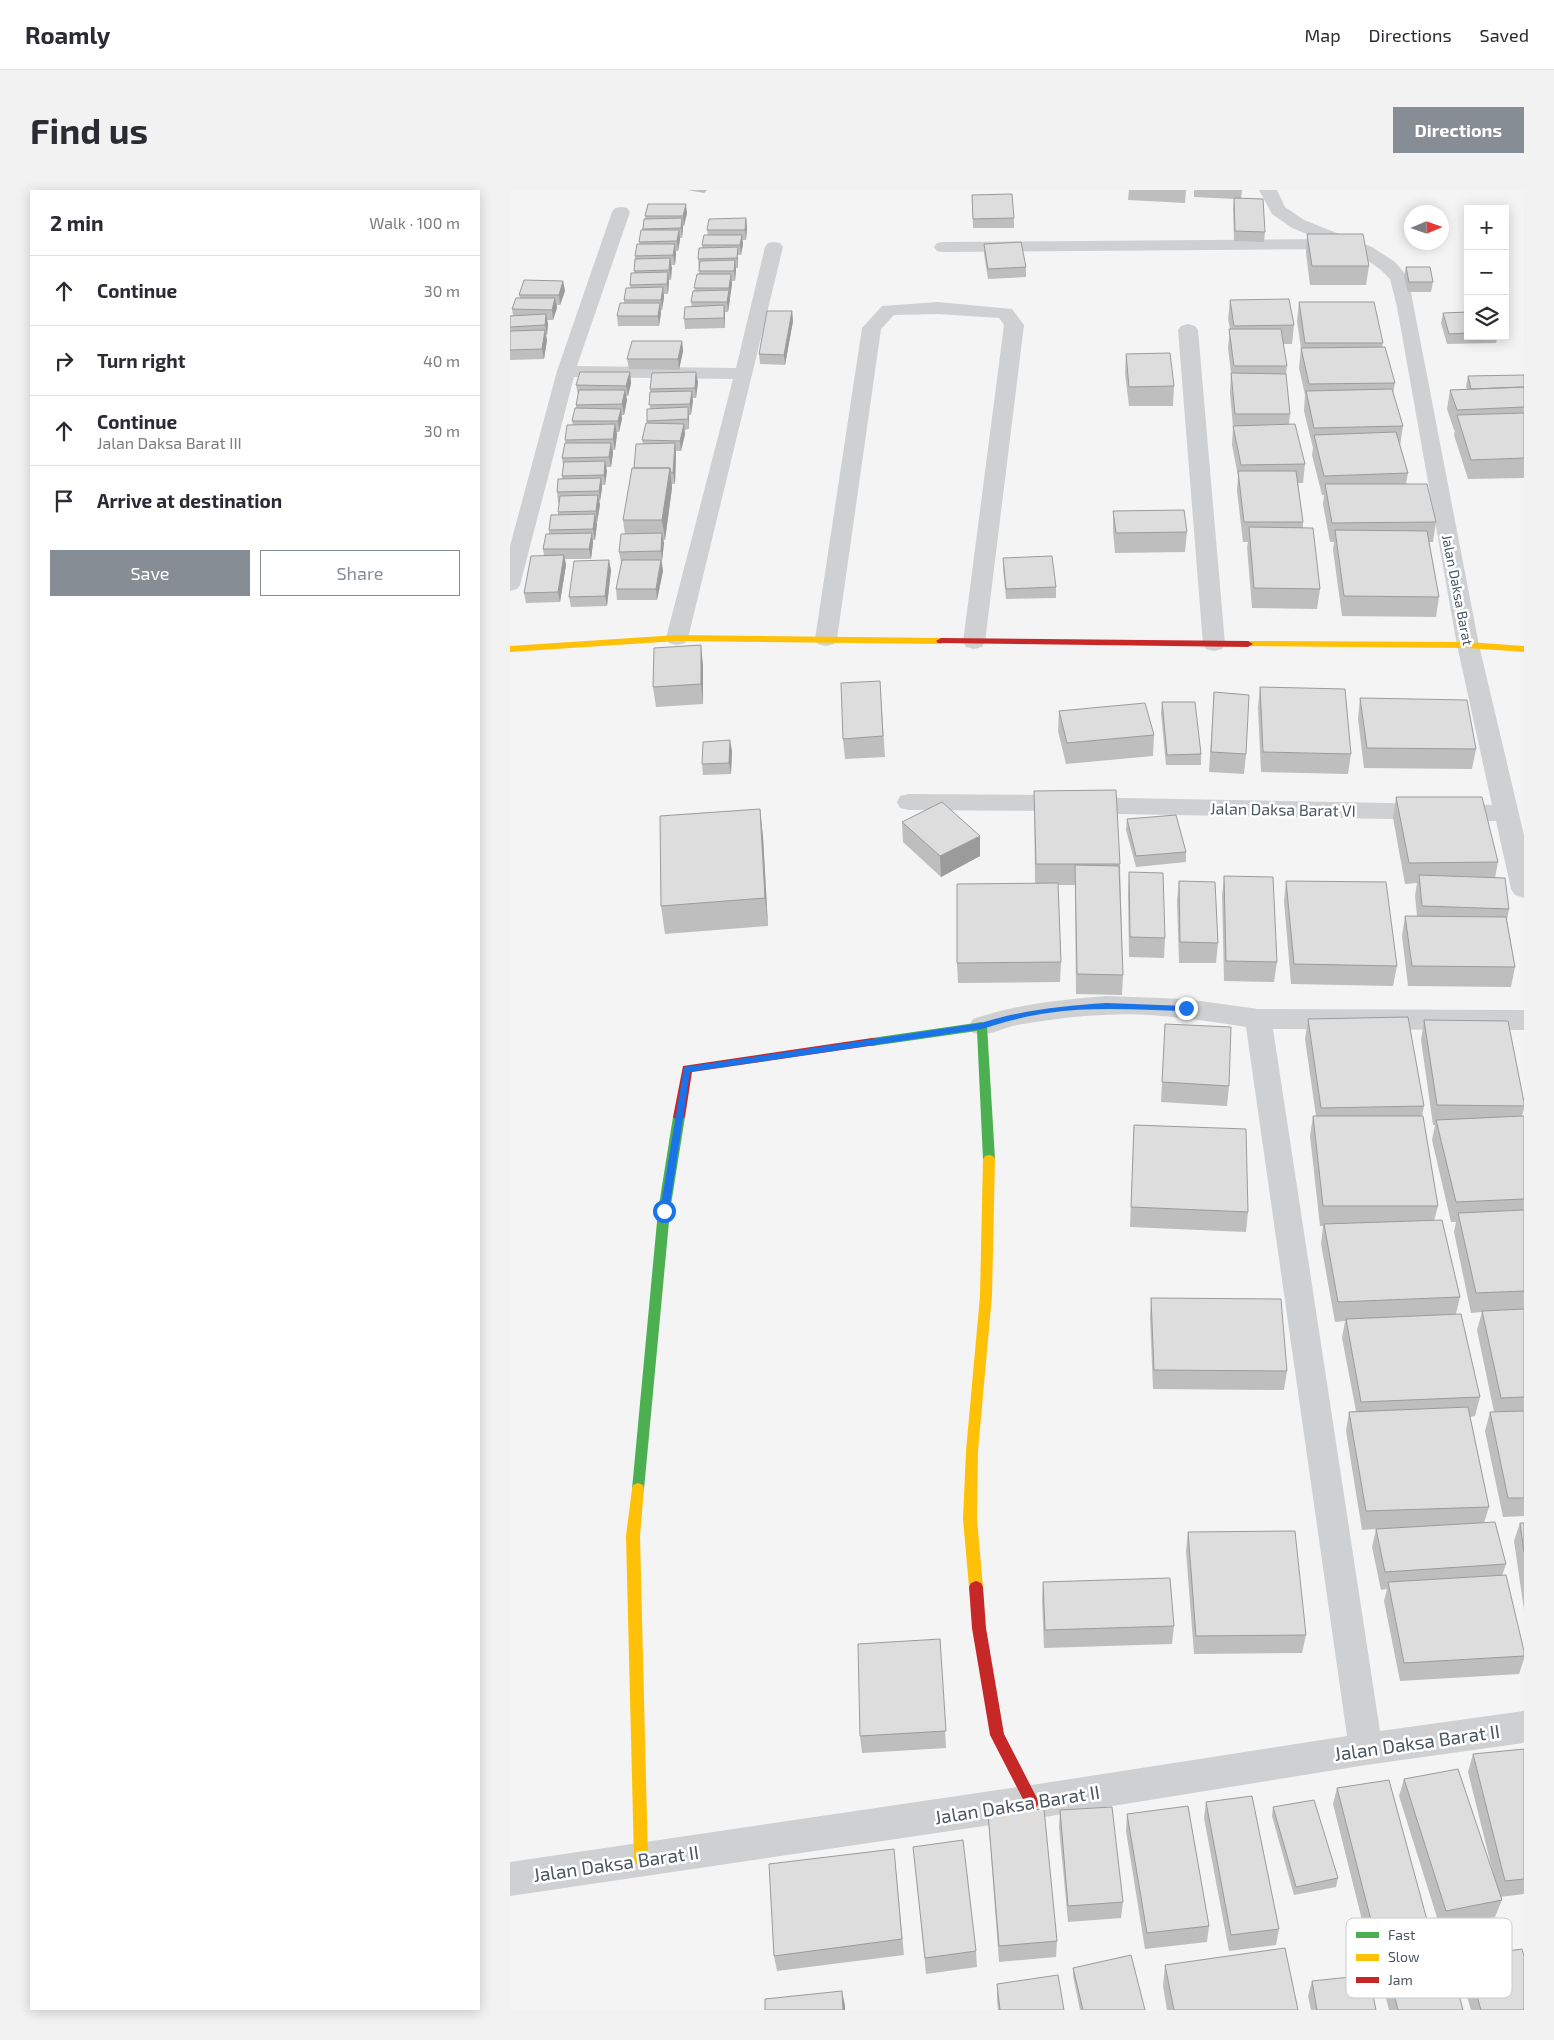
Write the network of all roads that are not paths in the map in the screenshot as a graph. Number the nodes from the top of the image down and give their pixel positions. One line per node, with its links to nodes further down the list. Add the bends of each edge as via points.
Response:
1 (1268, 190): 3 (street, Jalan Daksa Barat, via 1278,210 1298,224)
2 (620, 212): 7 (lane)
3 (1347, 244): 5 (street); 14 (street, Jalan Daksa Barat, via 1366,251 1388,266 1398,277 1402,289)
4 (774, 247): 8 (lane)
5 (942, 247)
6 (1188, 330): 13 (street)
7 (566, 371): 8 (lane); 9 (lane)
8 (744, 374): 10 (lane)
9 (510, 585)
10 (677, 638): 11 (street); 15 (street)
11 (826, 639): 12 (street); 12 (street, via 872,328 889,310 938,308 1005,313 1014,325)
12 (974, 642): 13 (street)
13 (1214, 644): 14 (street)
14 (1468, 645): 16 (street); 18 (street, Jalan Daksa Barat)
15 (510, 649)
16 (1524, 649)
17 (909, 802): 18 (street, Jalan Daksa Barat VI)
18 (1506, 813): 19 (street, Jalan Daksa Barat)
19 (1524, 889)
20 (1258, 1019): 21 (street); 22 (street, via 1186,1008 1106,1006 1049,1010 1008,1017); 24 (street)
21 (1524, 1020)
22 (982, 1026): 25 (street, via 989,1135 986,1296 972,1451 970,1519 980,1628 997,1735); 26 (street, via 687,1069 664,1211 633,1536)
23 (1524, 1727): 24 (street, Jalan Daksa Barat II)
24 (1366, 1749): 25 (street, Jalan Daksa Barat II)
25 (1032, 1802): 26 (street, Jalan Daksa Barat II)
26 (641, 1860): 27 (street, Jalan Daksa Barat II)
27 (510, 1879)

